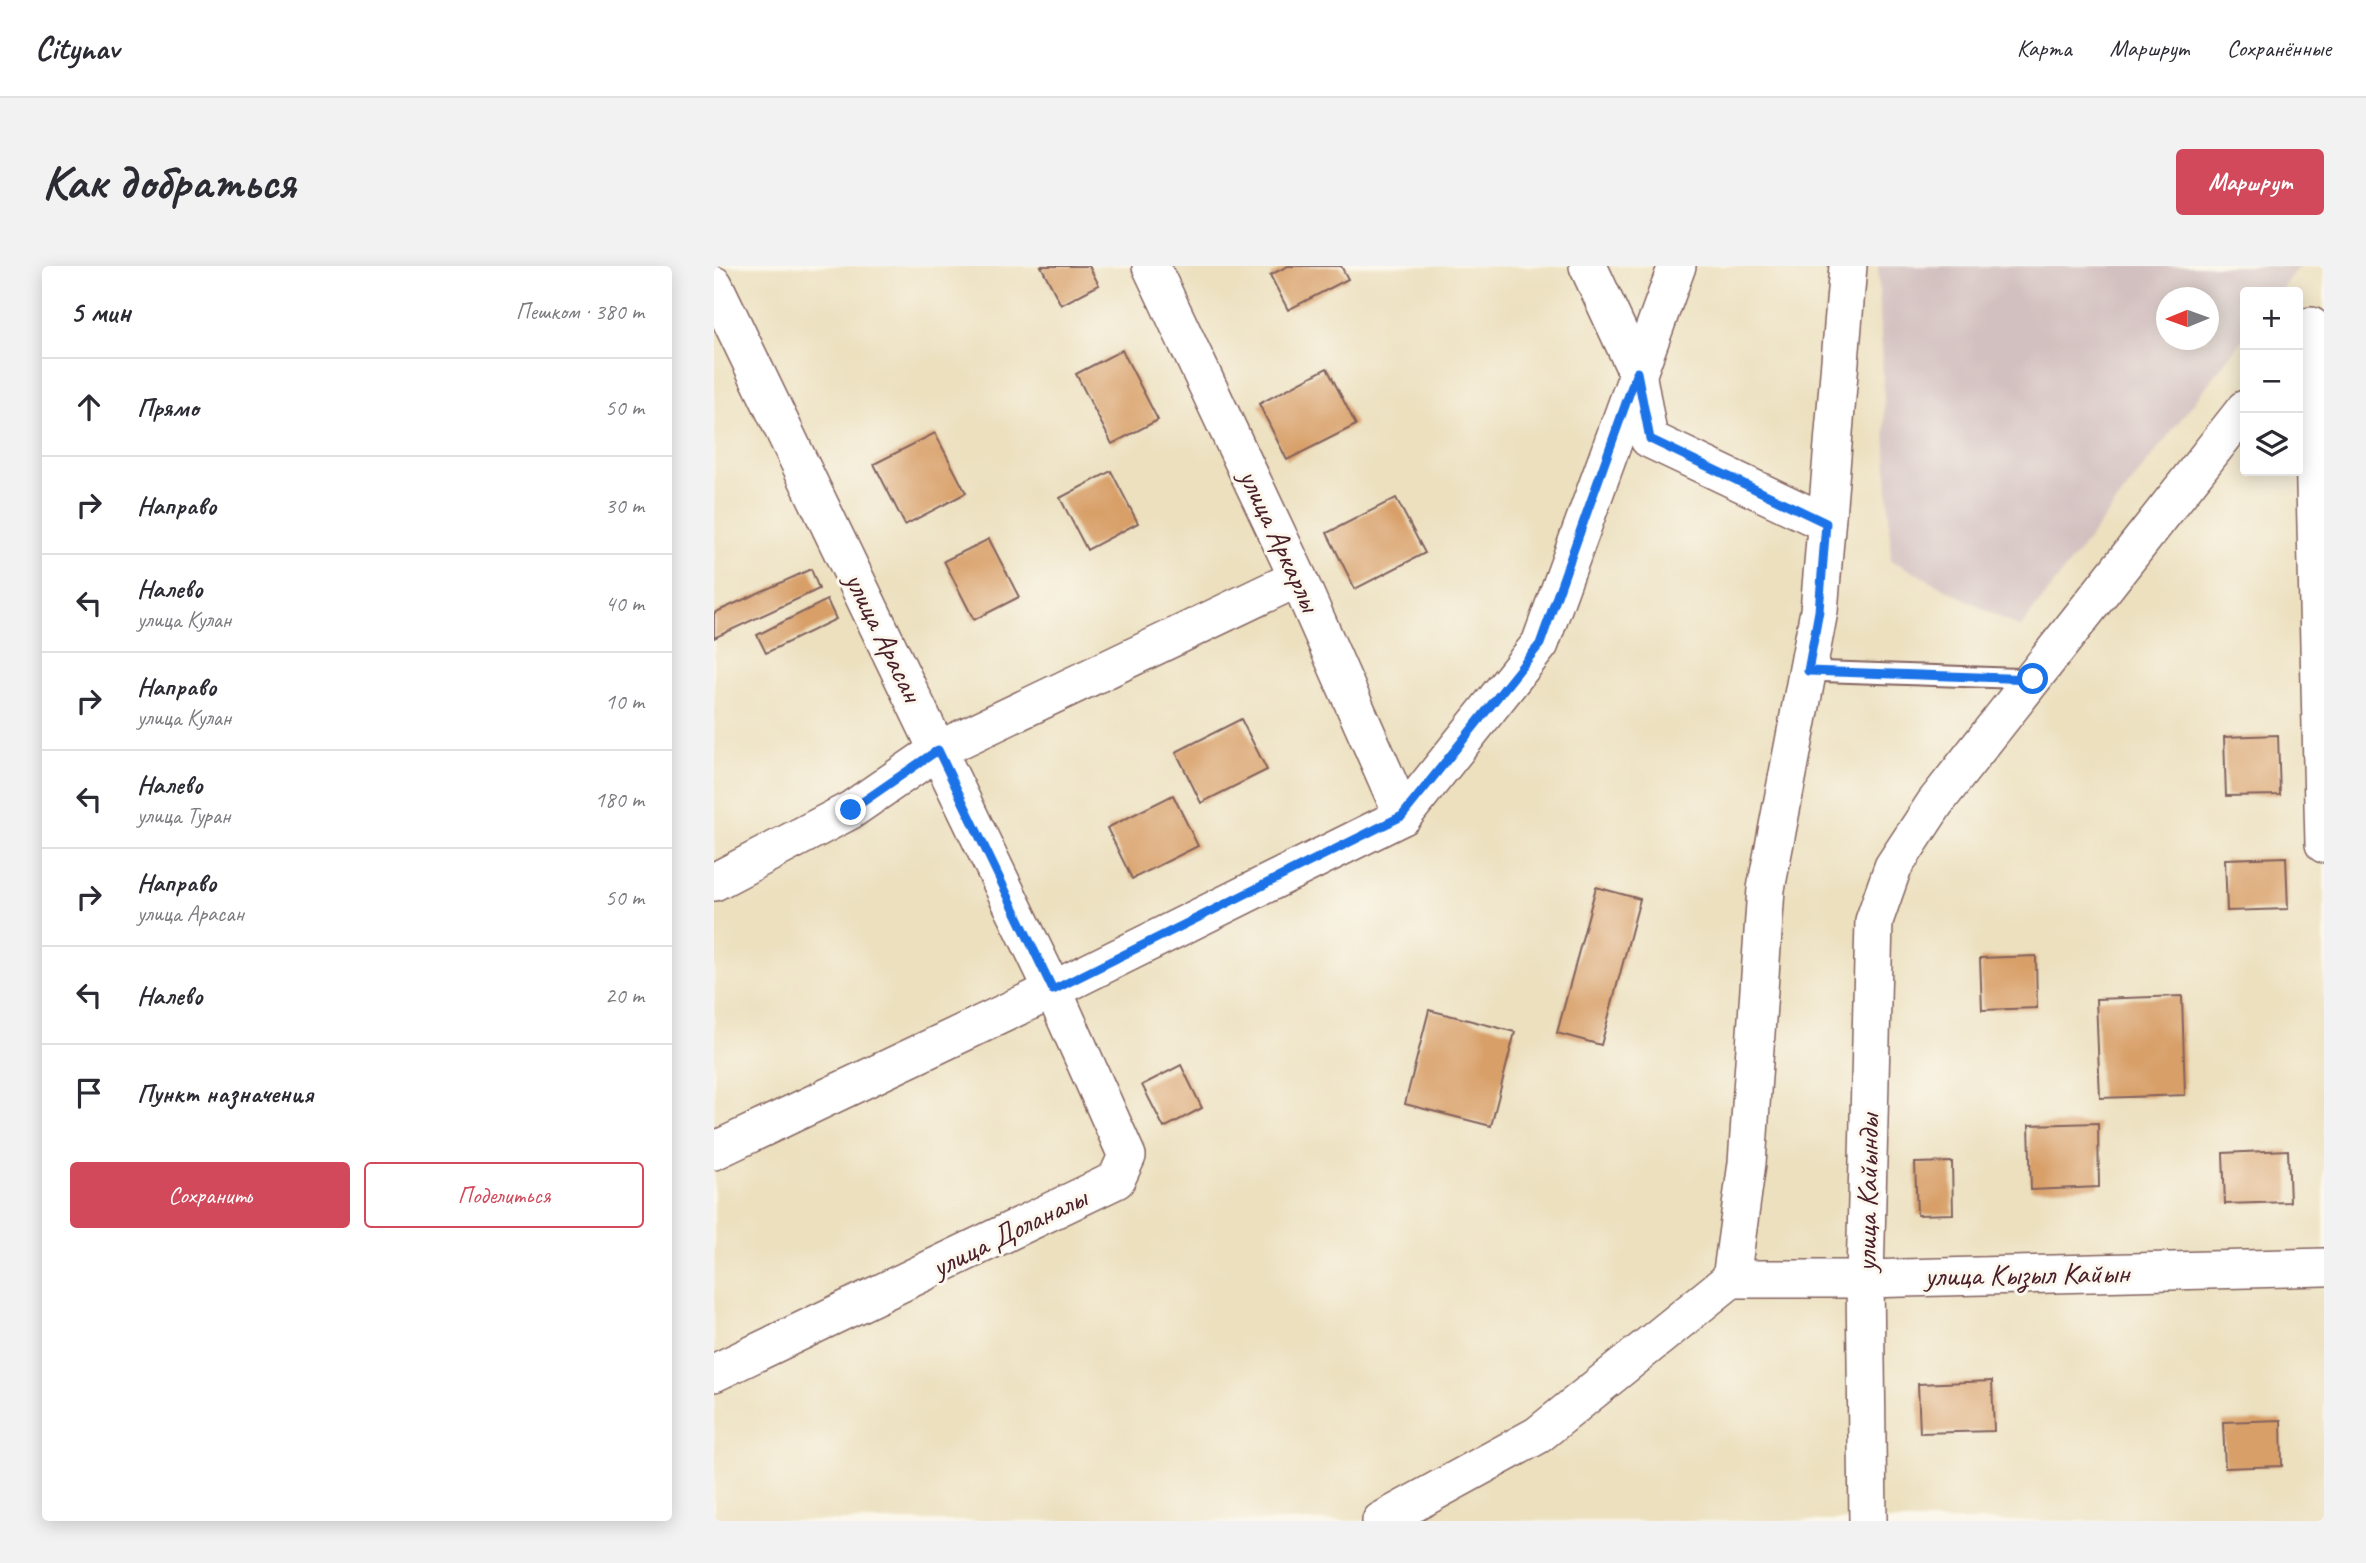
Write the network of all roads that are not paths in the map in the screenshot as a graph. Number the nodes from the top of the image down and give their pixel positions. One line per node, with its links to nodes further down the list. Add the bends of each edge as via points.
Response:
1 (1151, 266): 10 (street, улица Аркарлы)
2 (1588, 266): 7 (street)
3 (1676, 266): 7 (street)
4 (1848, 266): 9 (street)
5 (714, 285): 13 (street, улица Арасан)
6 (2311, 326): 15 (street)
7 (1637, 372): 9 (street, via 1650,439); 14 (street, via 1540,644)
8 (2242, 413): 12 (street, улица Кайынды)
9 (1826, 523): 11 (street, via 1819,611)
10 (1298, 578): 13 (street); 14 (street, улица Аркарлы)
11 (1808, 671): 12 (lane); 20 (street, via 1766,889 1747,1163)
12 (2033, 679): 21 (street, улица Кайынды, via 1935,803 1893,867 1874,921)
13 (938, 750): 16 (street, via 851,810); 17 (street, улица Арасан)
14 (1402, 816): 17 (street)
15 (2324, 844)
16 (714, 883)
17 (1053, 990): 18 (street); 22 (street, улица Доланалы, via 1127,1156 1116,1180)
18 (714, 1150)
19 (2324, 1267): 21 (street, улица Кызыл Кайын)
20 (1731, 1279): 21 (street, улица Кызыл Кайын); 23 (street, via 1538,1435)
21 (1865, 1279): 24 (street, улица Кайынды)
22 (714, 1373)
23 (1381, 1521)
24 (1868, 1521)

